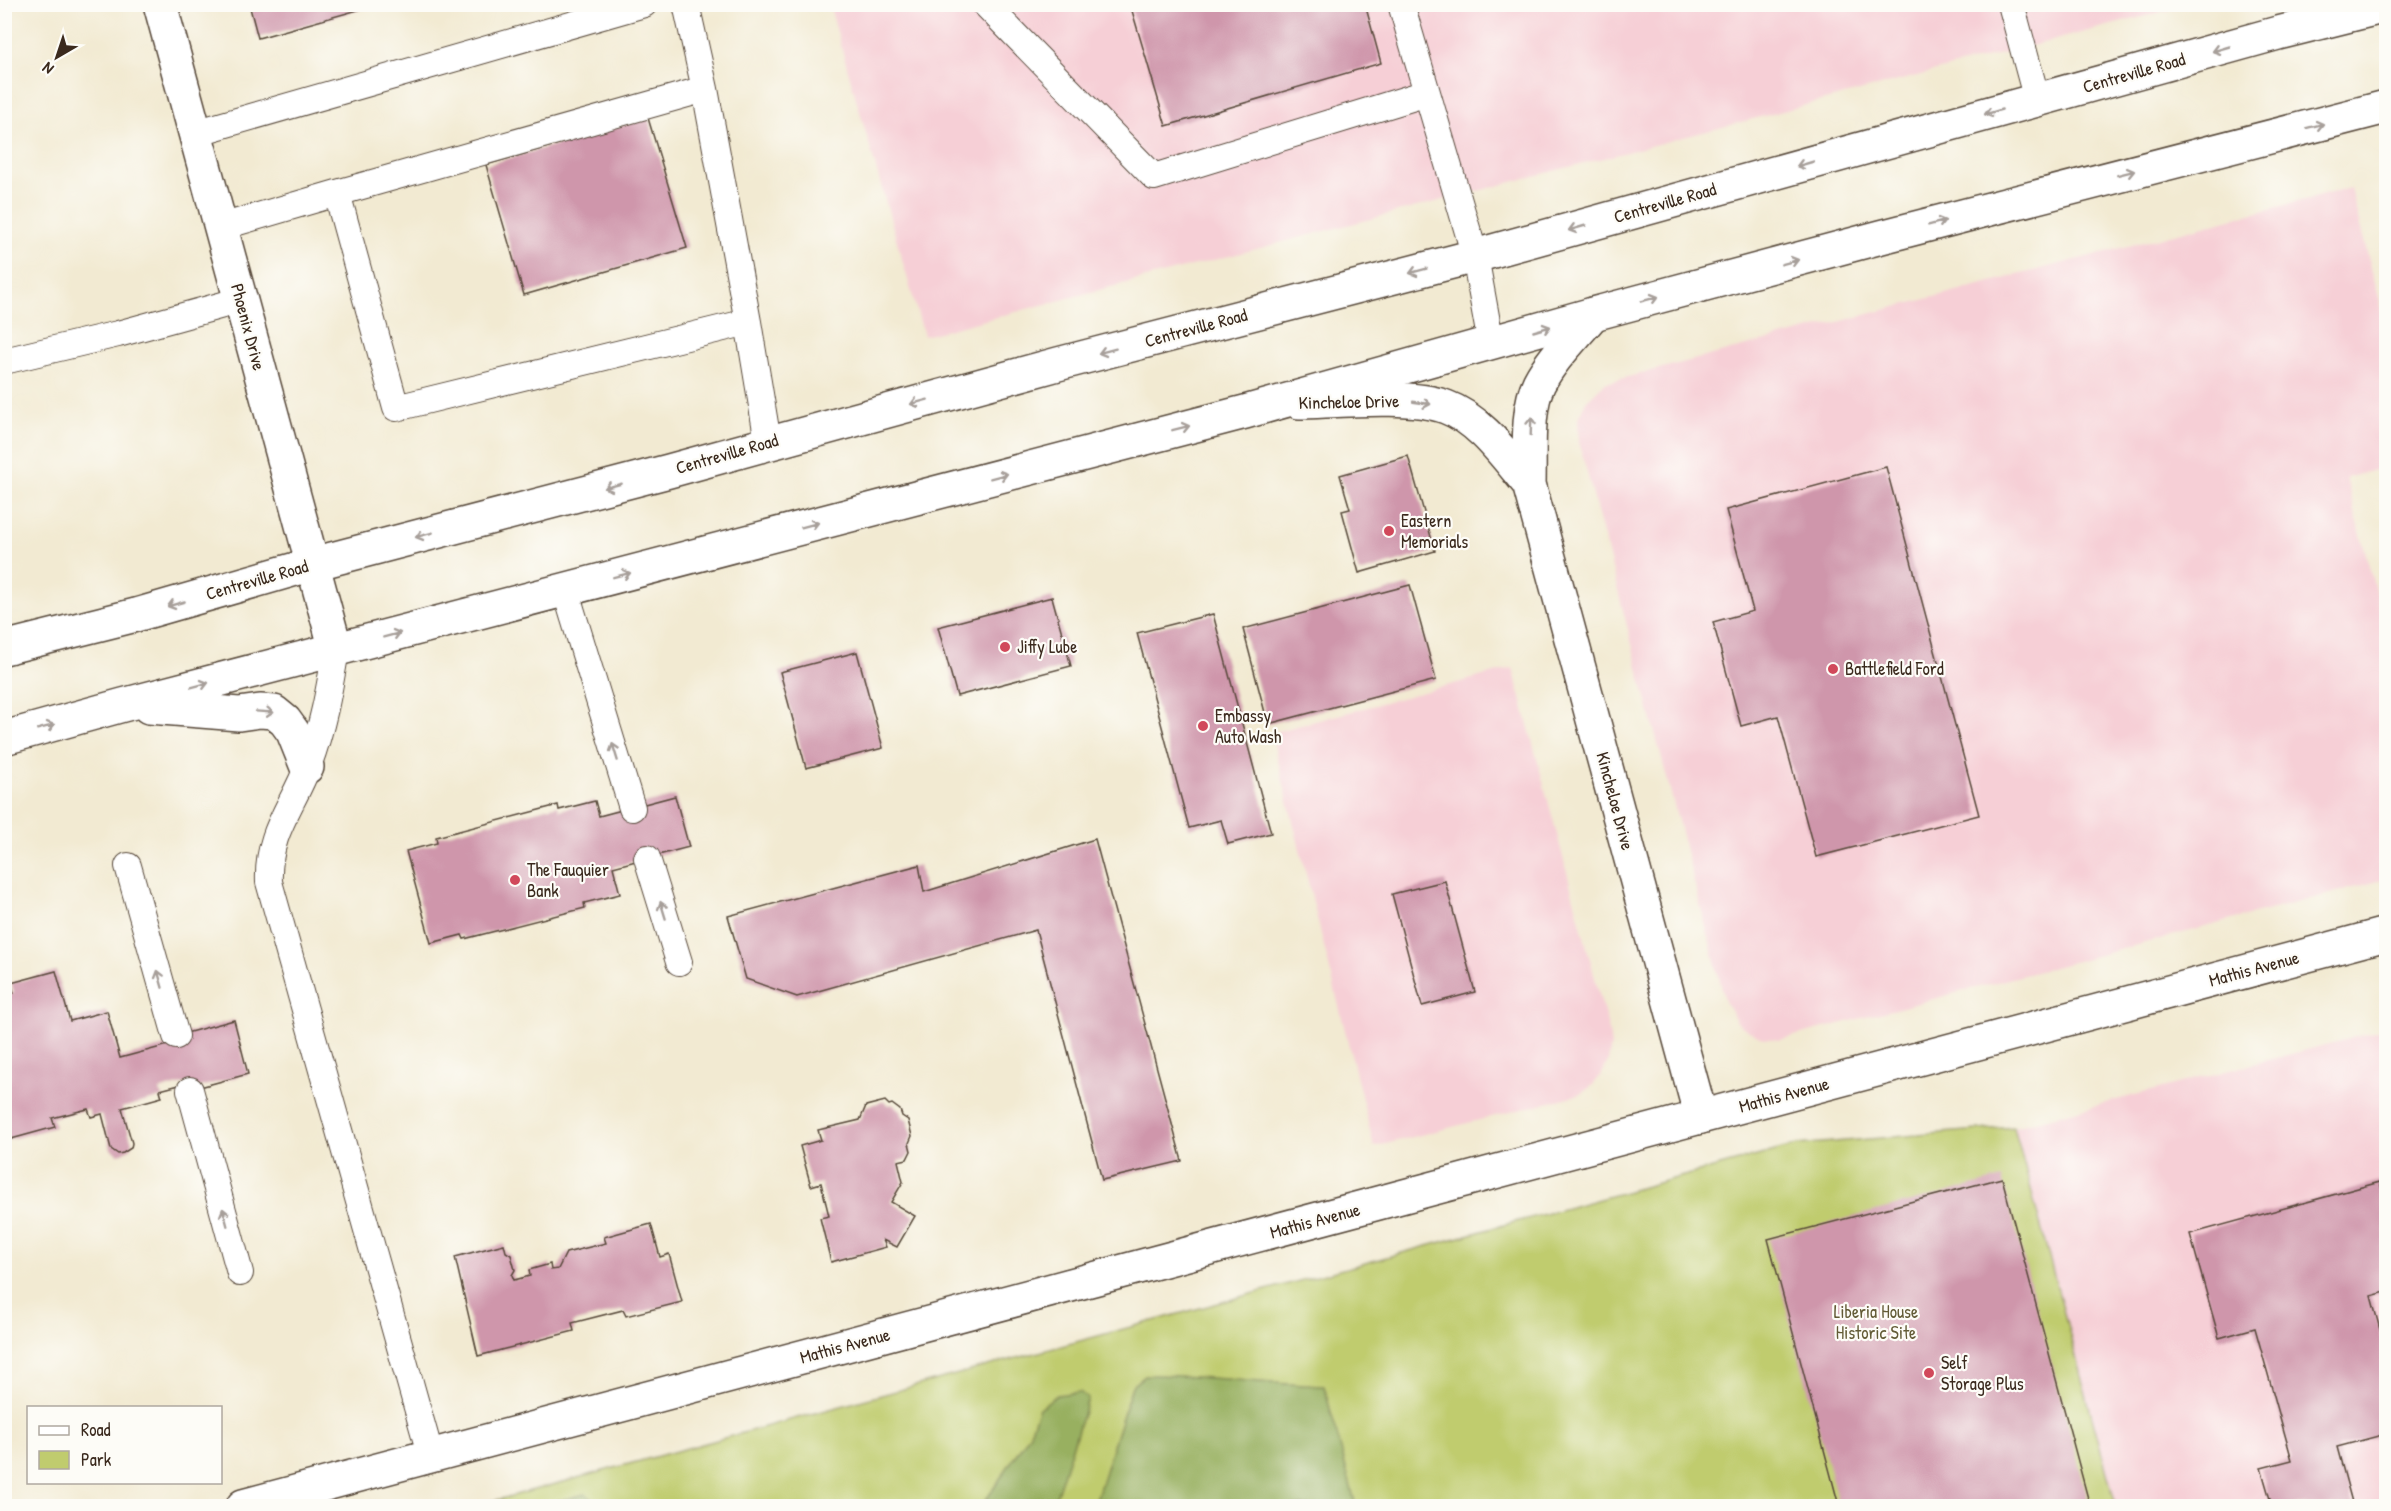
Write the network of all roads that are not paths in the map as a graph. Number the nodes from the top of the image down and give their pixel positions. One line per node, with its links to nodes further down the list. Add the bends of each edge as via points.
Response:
1 (160, 4): 12 (main road, Phoenix Drive)
2 (644, 4): 12 (lane)
3 (686, 4): 8 (lane)
4 (985, 4): 9 (lane, via 1154,177)
5 (1401, 4): 9 (lane)
6 (2012, 4): 10 (lane)
7 (2386, 6): 10 (main road, Centreville Road, one-way to 10)
8 (705, 88): 13 (lane); 18 (lane)
9 (1427, 93): 15 (lane)
10 (2037, 100): 15 (main road, Centreville Road, one-way to 15)
11 (2386, 107): 17 (main road, one-way to 11)
12 (195, 133): 14 (main road, Phoenix Drive)
13 (337, 193): 14 (lane); 18 (lane, via 396,408)
14 (221, 227): 16 (main road, Phoenix Drive)
15 (1475, 256): 19 (lane); 22 (main road, Centreville Road, one-way to 22)
16 (241, 300): 20 (lane); 24 (main road, Phoenix Drive)
17 (1593, 314): 19 (main road, one-way to 17); 23 (main road, Kincheloe Drive, one-way to 17, via 1531,413 1538,385)
18 (748, 322): 22 (lane)
19 (1491, 344): 21 (main road)
20 (4, 361)
21 (1280, 402): 23 (main road, Kincheloe Drive, one-way to 23, via 1409,401 1446,407 1494,441); 25 (main road, one-way to 21)
22 (768, 442): 24 (main road, Centreville Road, one-way to 24)
23 (1529, 484): 38 (main road, Kincheloe Drive)
24 (313, 564): 26 (main road, Centreville Road, one-way to 26); 27 (main road, Phoenix Drive)
25 (565, 589): 27 (main road, one-way to 25); 31 (lane, one-way to 25)
26 (4, 648)
27 (336, 650): 28 (main road, one-way to 27); 30 (lane, via 326,711)
28 (123, 705): 29 (main road, one-way to 28); 30 (main road, one-way to 30, via 239,714 274,712 293,732)
29 (4, 738)
30 (307, 768): 40 (lane, via 270,850 269,882)
31 (632, 808)
32 (647, 858): 35 (lane, one-way to 32)
33 (128, 866): 36 (lane, one-way to 33)
34 (2386, 934): 38 (main road, Mathis Avenue)
35 (679, 962)
36 (176, 1036)
37 (190, 1090): 39 (lane, one-way to 37)
38 (1701, 1117): 40 (main road, Mathis Avenue)
39 (240, 1274)
40 (431, 1457): 41 (main road, Mathis Avenue)
41 (243, 1506)

